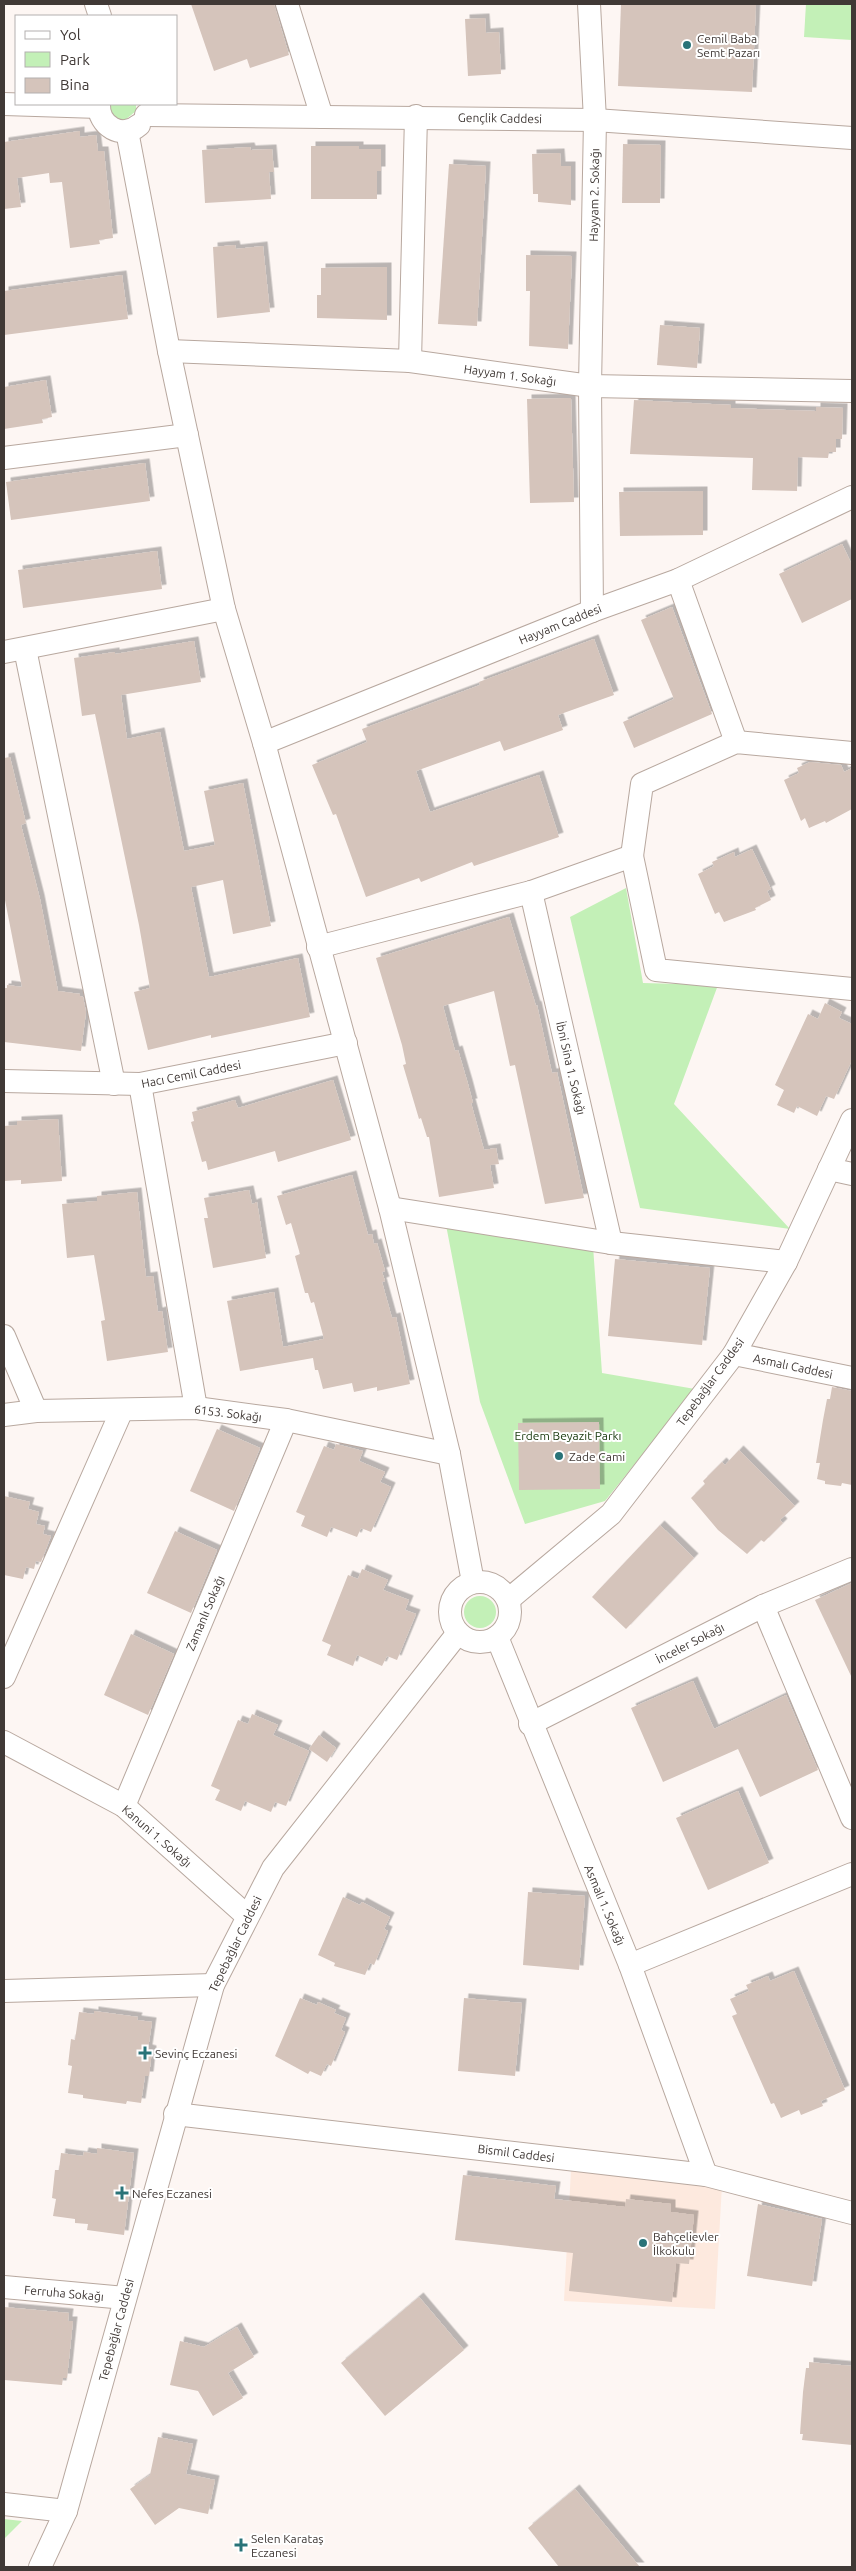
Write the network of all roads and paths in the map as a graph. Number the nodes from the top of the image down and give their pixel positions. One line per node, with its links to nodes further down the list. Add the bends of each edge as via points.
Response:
1 (287, 4): 6 (street)
2 (589, 4): 7 (street, Hayyam 2. Sokağı)
3 (99, 105): 8 (street, via 104,123 119,131)
4 (147, 109): 6 (street, Gençlik Caddesi); 8 (street, via 135,128)
5 (416, 116): 6 (street, Gençlik Caddesi); 7 (street, Gençlik Caddesi); 11 (street)
6 (322, 117)
7 (595, 120): 9 (street, Gençlik Caddesi); 12 (street, Hayyam 2. Sokağı)
8 (127, 131): 10 (street)
9 (852, 138)
10 (169, 351): 11 (street, Hayyam 1. Sokağı); 14 (street)
11 (410, 361): 12 (street, Hayyam 1. Sokağı)
12 (590, 386): 13 (street, Hayyam 1. Sokağı); 19 (street, Hayyam 2. Sokağı)
13 (852, 391)
14 (187, 434): 15 (street); 18 (street)
15 (4, 458)
16 (852, 497): 17 (street, Hayyam Caddesi)
17 (678, 580): 19 (street, Hayyam Caddesi); 21 (street)
18 (224, 610): 20 (street); 22 (street)
19 (592, 611): 22 (street, Hayyam Caddesi)
20 (15, 650): 30 (street)
21 (736, 742): 23 (street); 24 (street, via 642,784)
22 (264, 743): 26 (street)
23 (852, 753)
24 (632, 856): 25 (street); 27 (street, via 656,970)
25 (531, 892): 26 (street); 36 (street, İbni Sina 1. Sokağı)
26 (318, 947): 28 (street)
27 (852, 989)
28 (346, 1043): 31 (street, Hacı Cemil Caddesi); 35 (street)
29 (4, 1081): 30 (street, Hacı Cemil Caddesi)
30 (114, 1084): 31 (street, Hacı Cemil Caddesi)
31 (140, 1084): 41 (street)
32 (852, 1120): 33 (street, Tepebağlar Caddesi)
33 (829, 1169): 34 (street); 37 (street, Tepebağlar Caddesi)
34 (852, 1174)
35 (390, 1208): 36 (street); 46 (street)
36 (611, 1243): 37 (street)
37 (786, 1262): 39 (street, Tepebağlar Caddesi)
38 (4, 1336): 43 (street)
39 (734, 1354): 40 (street, Asmalı Caddesi); 49 (street, Tepebağlar Caddesi, via 611,1514)
40 (852, 1378)
41 (196, 1408): 42 (street, 6153. Sokağı); 45 (street, 6153. Sokağı)
42 (122, 1410): 43 (street, 6153. Sokağı); 53 (street)
43 (36, 1411): 44 (street, 6153. Sokağı)
44 (4, 1415)
45 (286, 1420): 46 (street, 6153. Sokağı); 56 (street, Zamanlı Sokağı)
46 (449, 1454): 48 (street)
47 (852, 1568): 50 (street, İnceler Sokağı)
48 (473, 1582): 49 (street, via 494,1585); 51 (street, via 456,1594 451,1603 450,1614)
49 (508, 1600): 52 (street, via 509,1621)
50 (763, 1606): 54 (street, İnceler Sokağı); 57 (street)
51 (458, 1633): 52 (street, via 476,1642 487,1642); 59 (street, Tepebağlar Caddesi, via 273,1868)
52 (497, 1637): 54 (street, Asmalı 1. Sokağı)
53 (4, 1677)
54 (530, 1724): 60 (street, Asmalı 1. Sokağı)
55 (4, 1742): 56 (street, Kanuni 1. Sokağı)
56 (124, 1806): 59 (street, Kanuni 1. Sokağı)
57 (852, 1818)
58 (852, 1874): 60 (street)
59 (247, 1916): 61 (street, Tepebağlar Caddesi)
60 (630, 1965): 64 (street, Asmalı 1. Sokağı)
61 (214, 1985): 62 (street); 63 (street, Tepebağlar Caddesi)
62 (4, 1991)
63 (175, 2114): 64 (street, Bismil Caddesi); 67 (street, Tepebağlar Caddesi)
64 (706, 2175): 65 (street, Bismil Caddesi)
65 (852, 2212)
66 (4, 2288): 67 (street, Ferruha Sokağı)
67 (125, 2298): 69 (street, Tepebağlar Caddesi)
68 (4, 2504): 69 (street)
69 (66, 2511): 70 (street, Tepebağlar Caddesi)
70 (40, 2567)

